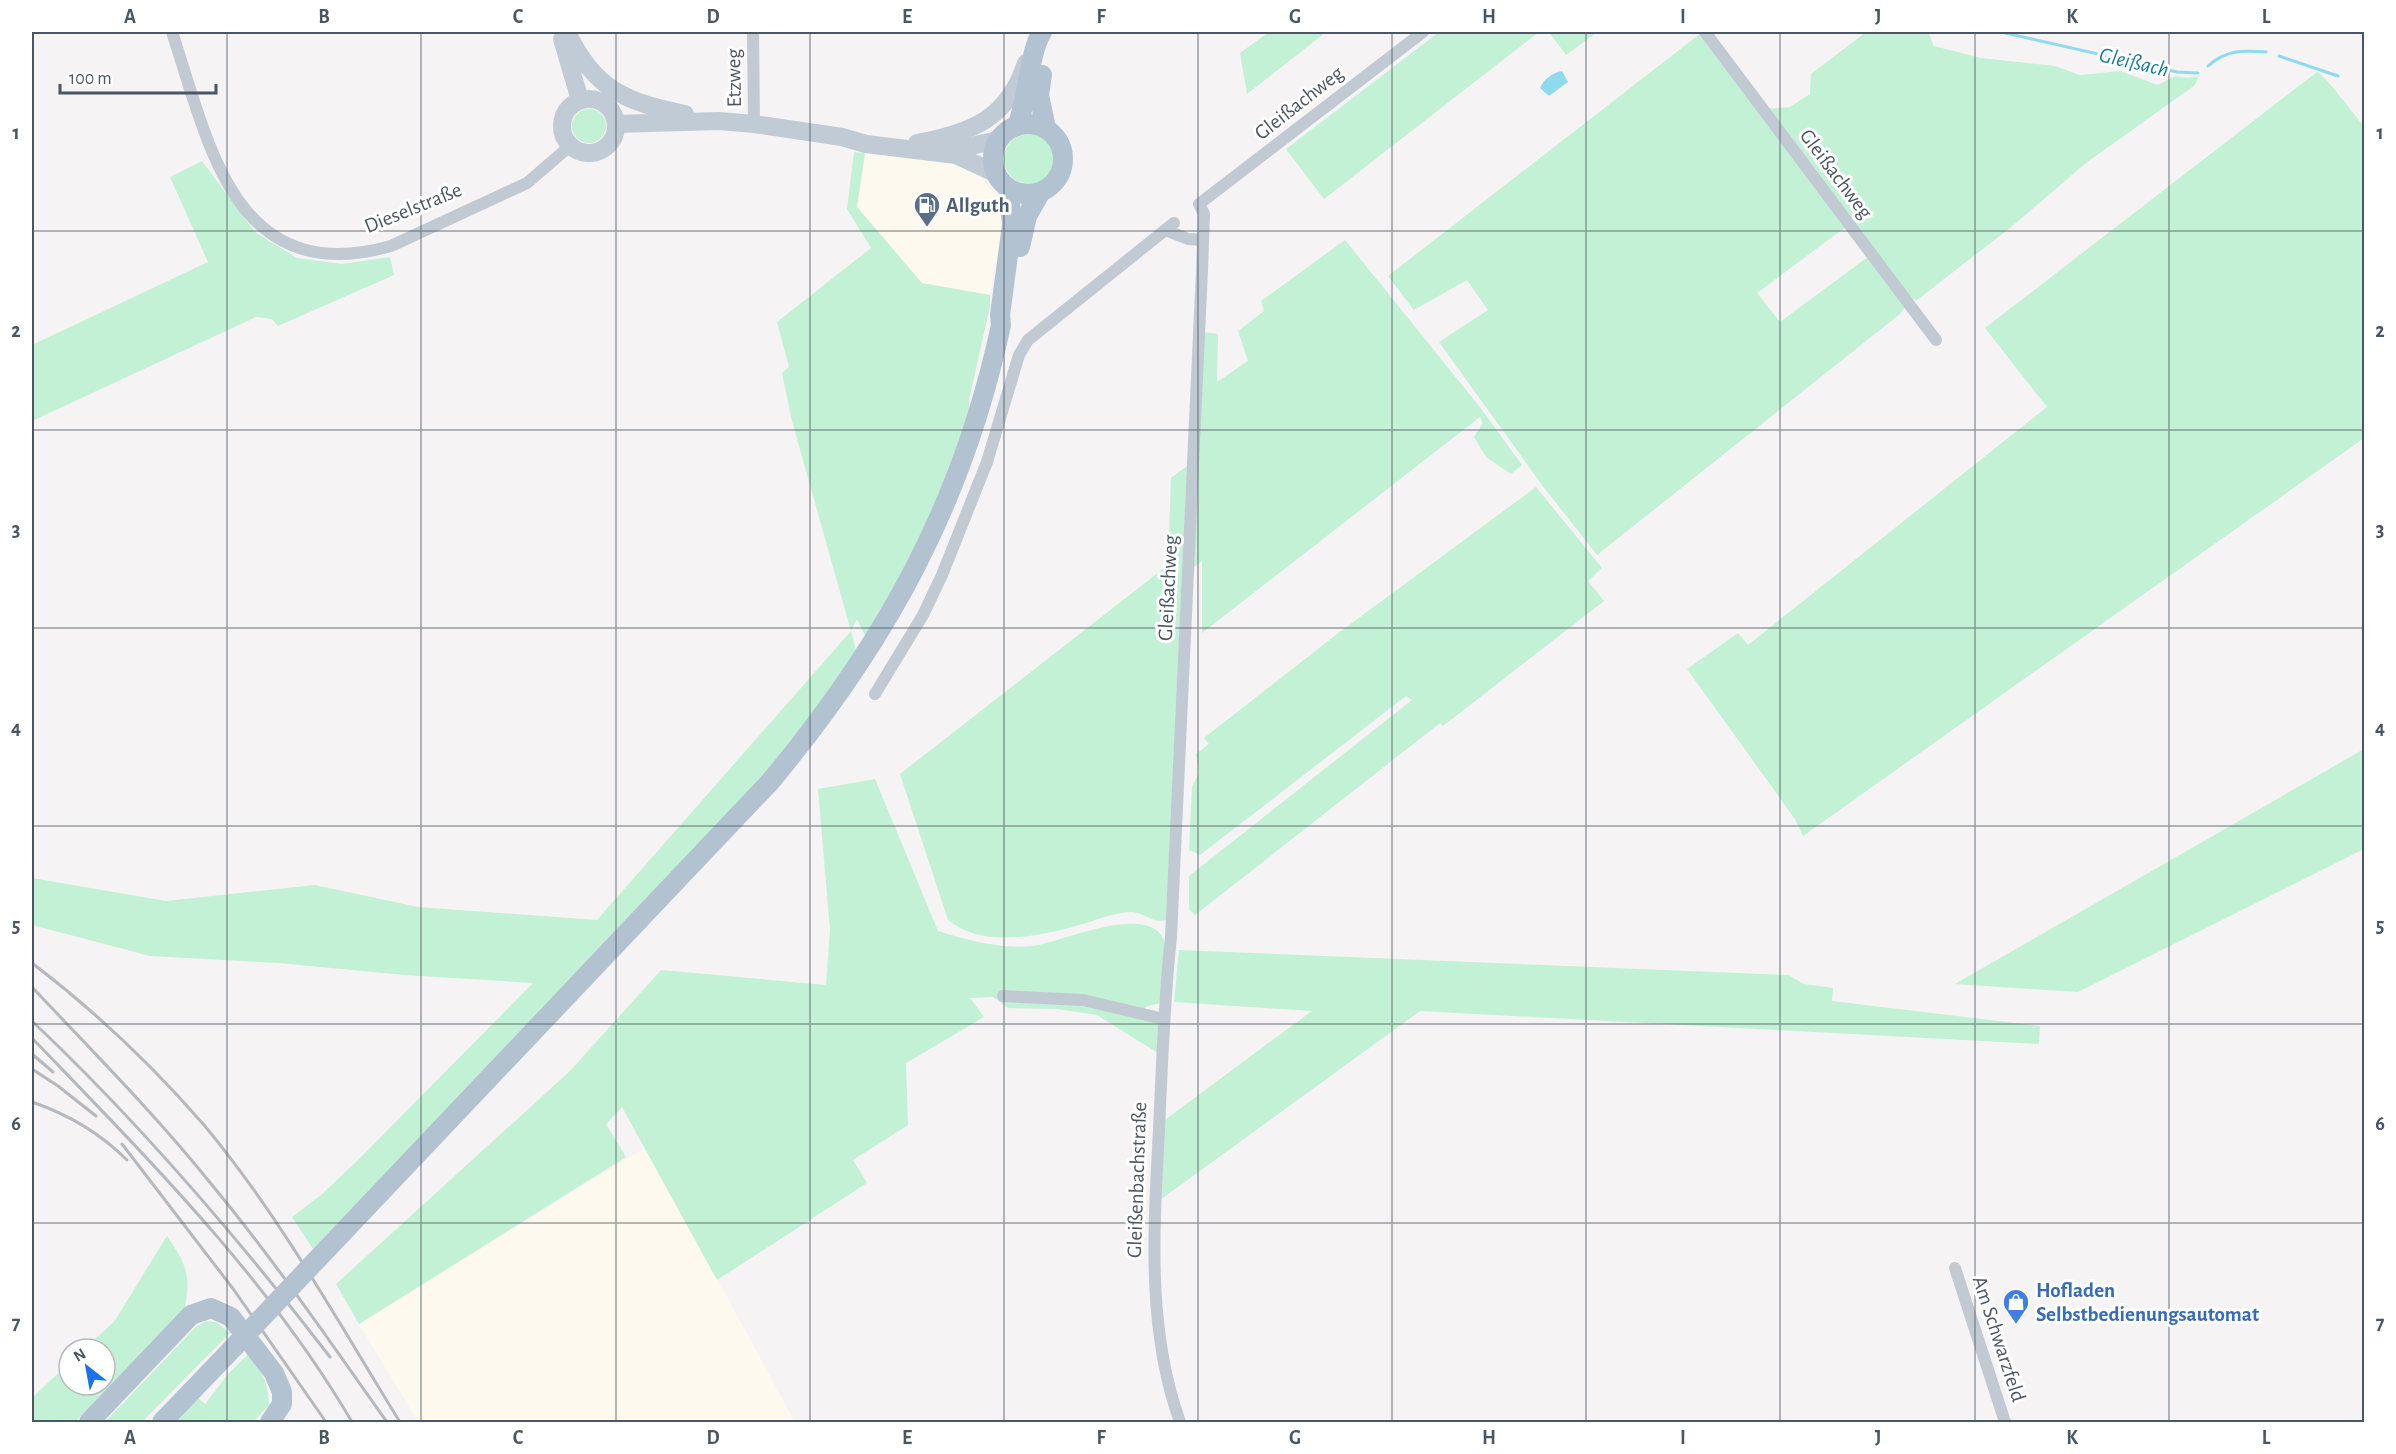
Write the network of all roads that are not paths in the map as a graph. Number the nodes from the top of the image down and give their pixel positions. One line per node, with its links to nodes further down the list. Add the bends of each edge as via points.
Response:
1 (172, 32): 17 (street, Dieselstraße, via 225,183 252,219 271,234 300,248 338,254 391,246 527,183)
2 (560, 32): 8 (street)
3 (567, 32): 9 (street, via 592,73 621,97)
4 (753, 32): 11 (street, Etzweg)
5 (1423, 32): 21 (street, Gleißachweg, via 1199,204 1204,214)
6 (1705, 32): 23 (street, Gleißachweg)
7 (1040, 34): 12 (main road); 13 (main road, via 1045,41 1039,95); 16 (street, via 1012,95 999,110 966,132)
8 (580, 100): 10 (street, via 604,103); 17 (street, via 563,116 562,132)
9 (719, 121): 10 (street); 11 (street)
10 (616, 124): 17 (street, via 612,140 600,151 585,153)
11 (754, 124): 14 (street)
12 (1017, 126): 13 (main road); 15 (main road)
13 (1046, 128): 20 (main road, via 1056,137 1064,162 1060,176)
14 (842, 137): 16 (street); 18 (street, via 866,144 956,155)
15 (998, 140): 16 (street, via 948,147); 18 (main road)
16 (918, 143)
17 (570, 146)
18 (995, 173): 19 (main road)
19 (1009, 190): 20 (main road, via 1029,195); 22 (main road, via 1012,225)
20 (1040, 193): 22 (main road, via 1027,216 1007,315)
21 (1202, 240): 24 (street, via 1188,239 1170,226 1023,347 987,462 942,575 923,615); 25 (street, Gleißachweg)
22 (1001, 325): 30 (main road, bridge, via 981,406 948,500 878,638 817,726 770,782)
23 (1936, 340)
24 (875, 694)
25 (1171, 937): 27 (street, Gleißenbachstraße)
26 (1003, 996): 27 (street, via 1083,1000)
27 (1164, 1019): 32 (street, Gleißenbachstraße, via 1153,1280 1159,1332)
28 (1955, 1268): 33 (street, Am Schwarzfeld)
29 (89, 1422): 31 (main road, via 191,1315 211,1308 231,1317 274,1373 282,1404)
30 (162, 1422)
31 (270, 1422)
32 (1180, 1422)
33 (2005, 1422)

